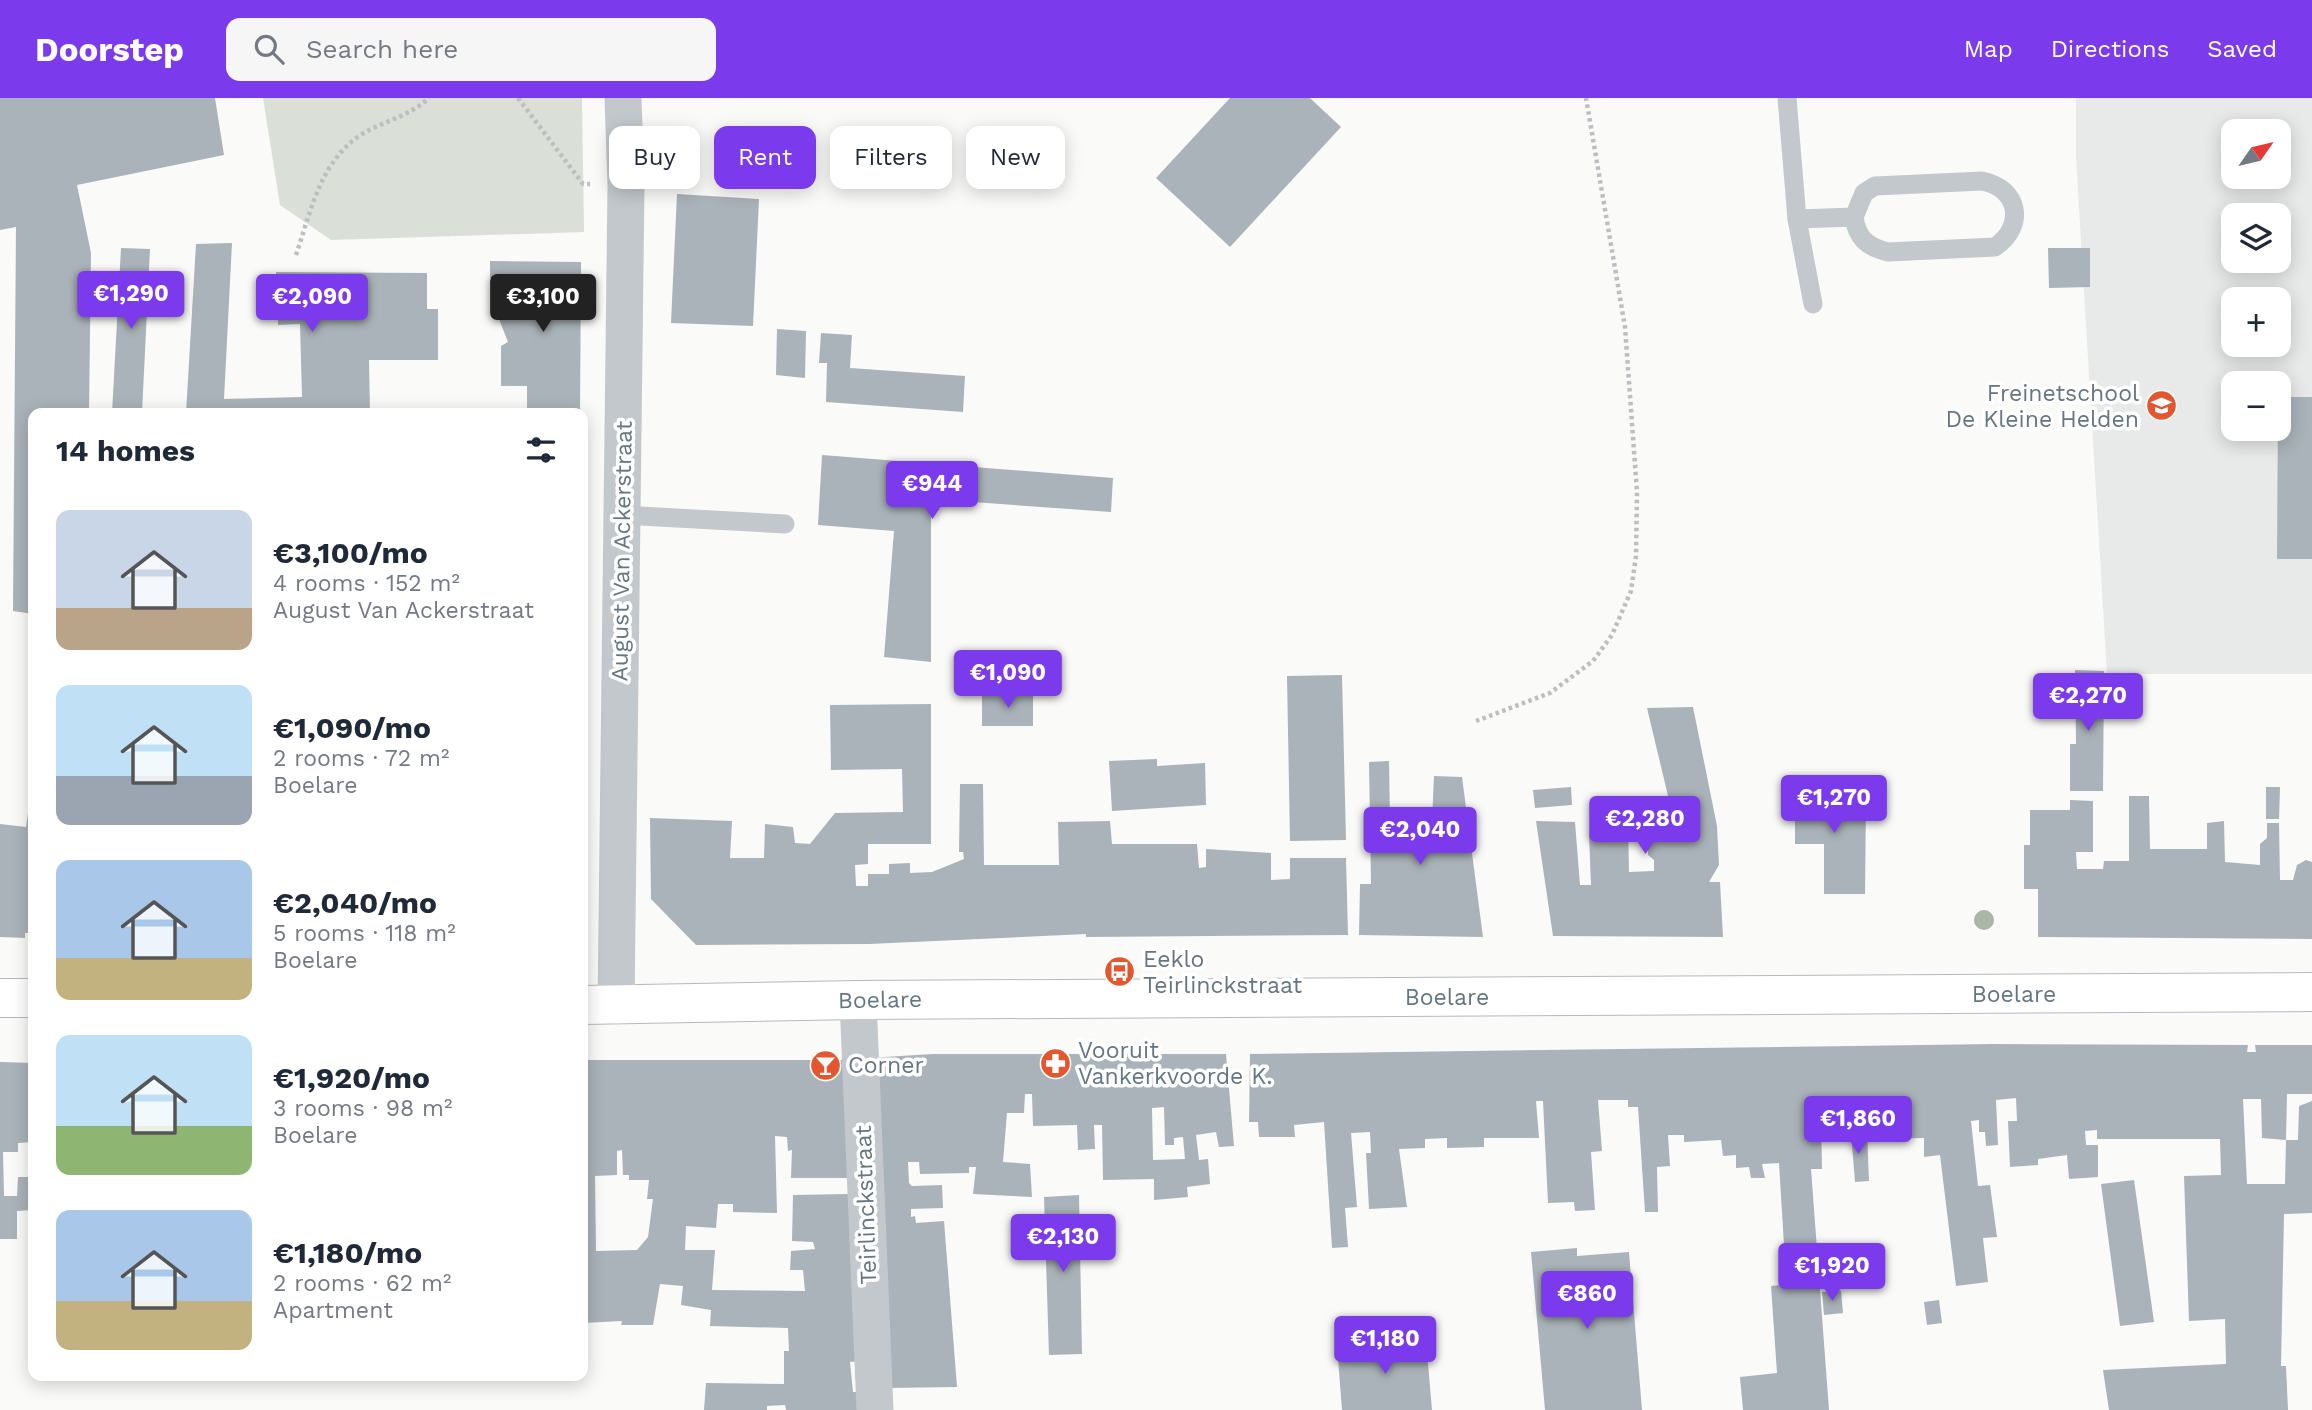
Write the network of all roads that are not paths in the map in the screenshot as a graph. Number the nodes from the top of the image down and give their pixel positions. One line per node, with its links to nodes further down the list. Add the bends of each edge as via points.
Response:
1 (623, 98): 6 (street, August Van Ackerstraat)
2 (1787, 98): 4 (lane)
3 (1854, 217): 3 (lane, via 1864,242 1888,252 1995,247 2014,229 2016,215 2006,192 1982,181 1875,186 1864,193); 4 (lane)
4 (1797, 219): 5 (lane)
5 (1813, 304)
6 (622, 516): 7 (lane); 12 (street, August Van Ackerstraat)
7 (785, 524)
8 (2312, 992): 11 (main road, Boelare)
9 (0, 998): 10 (main road)
10 (28, 998)
11 (858, 1000): 12 (main road, Boelare); 13 (street, Teirlinckstraat)
12 (599, 1005)
13 (875, 1410)

